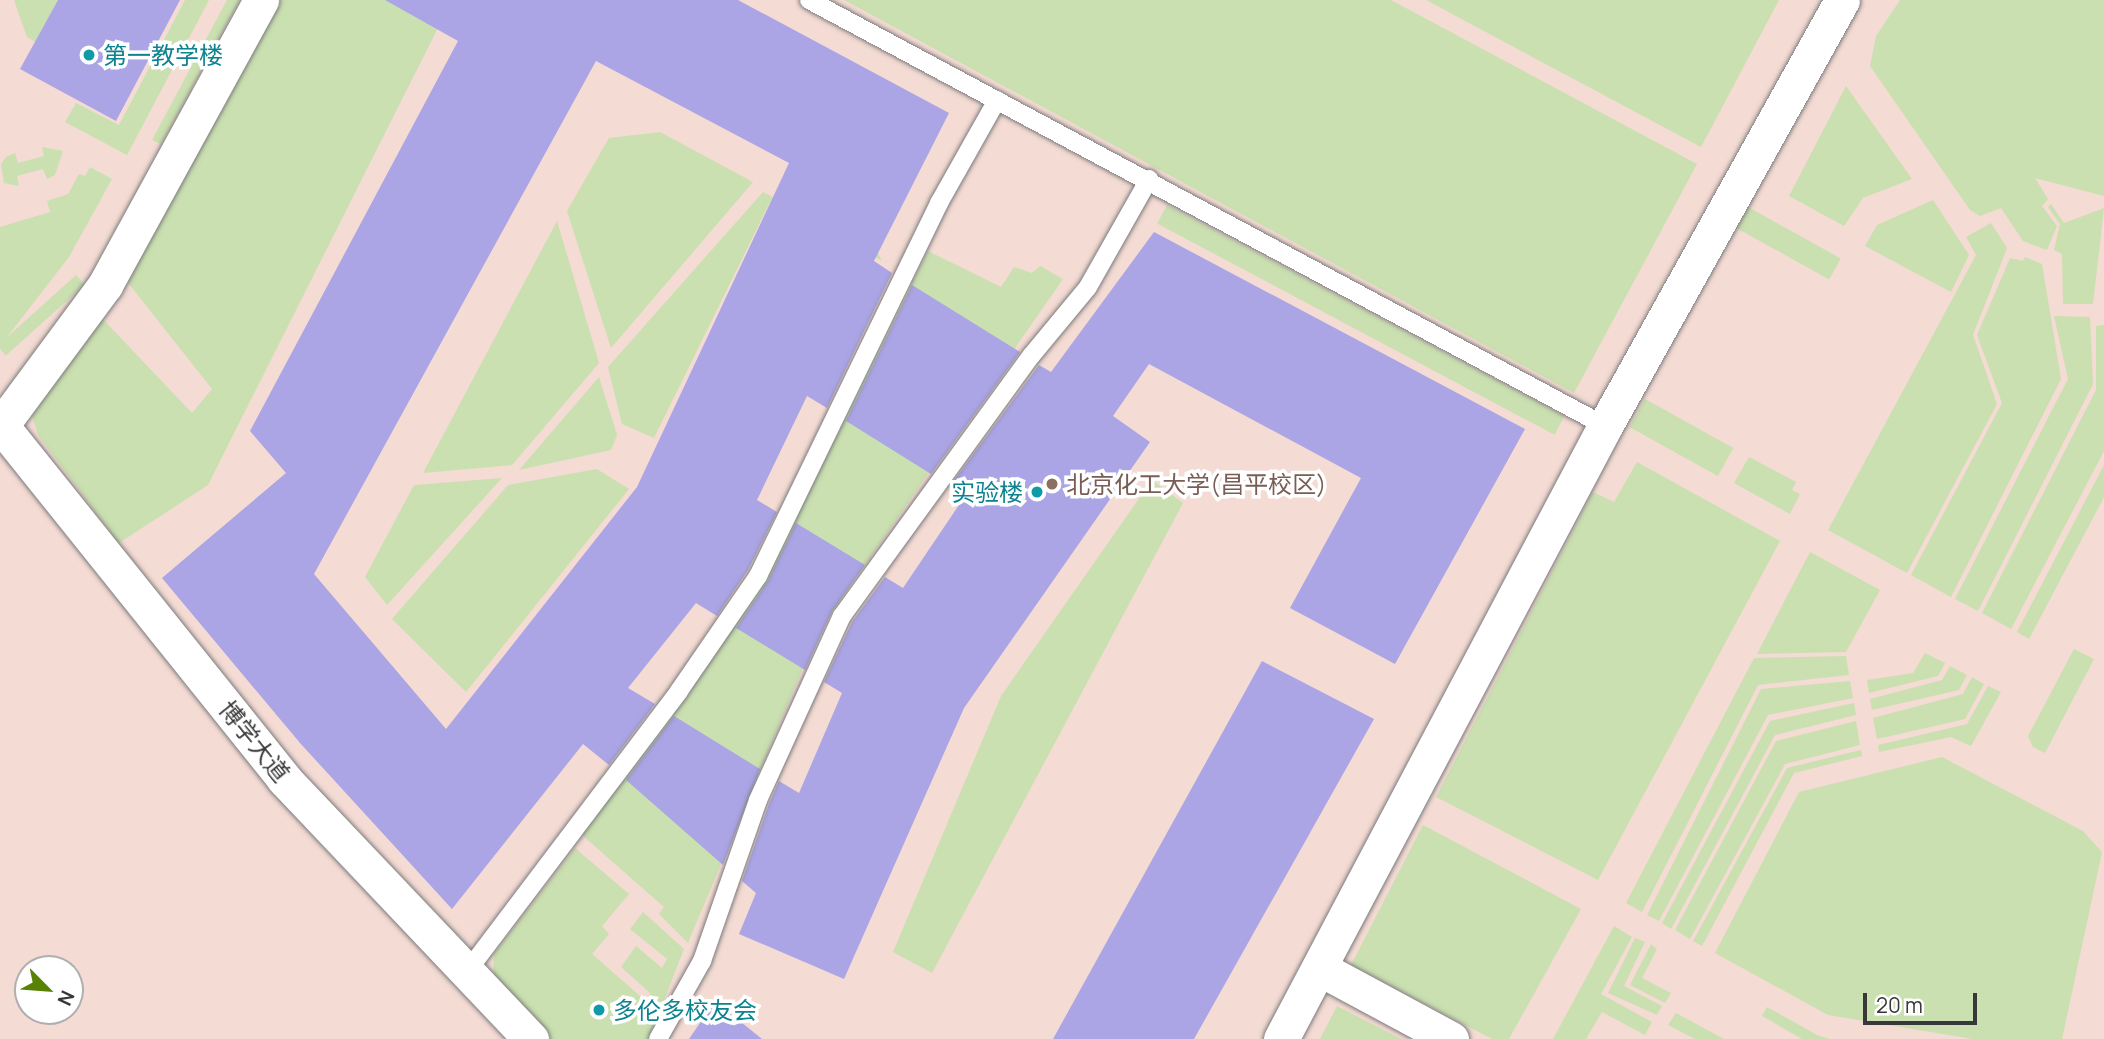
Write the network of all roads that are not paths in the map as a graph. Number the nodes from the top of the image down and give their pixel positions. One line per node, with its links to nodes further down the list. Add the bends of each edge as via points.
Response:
1 (261, 0): 6 (street, via 105,285)
2 (809, 0): 4 (lane)
3 (1842, 0): 7 (street)
4 (996, 100): 5 (lane); 9 (lane, via 939,202 758,576 662,713)
5 (1149, 179): 7 (lane); 11 (lane, via 1088,287 1031,356 842,616 758,800 702,961)
6 (0, 426): 9 (street, 博学大道, via 284,779)
7 (1605, 426): 8 (street)
8 (1319, 968): 12 (street); 13 (street)
9 (466, 973): 10 (street, 博学大道)
10 (531, 1039)
11 (657, 1039)
12 (1281, 1039)
13 (1451, 1039)

